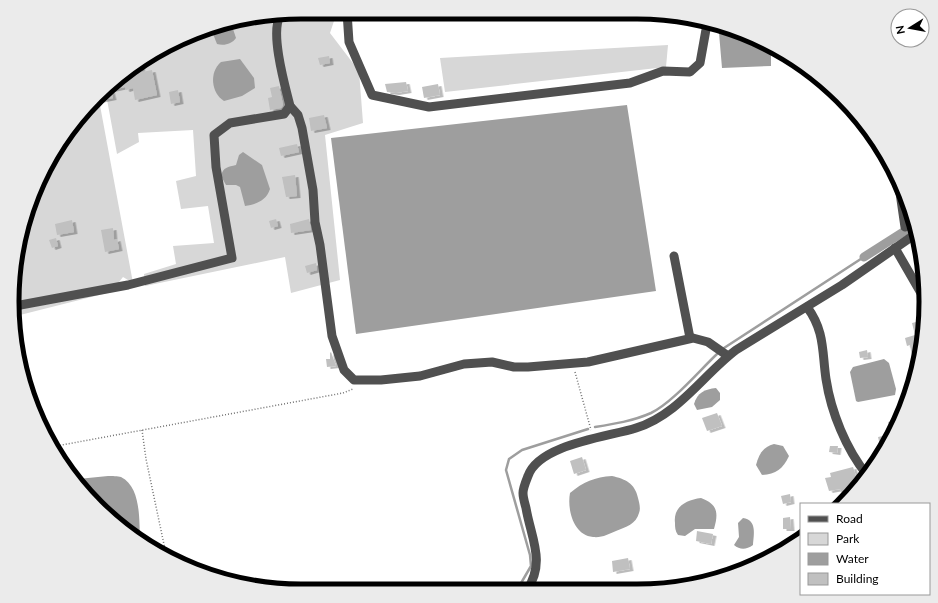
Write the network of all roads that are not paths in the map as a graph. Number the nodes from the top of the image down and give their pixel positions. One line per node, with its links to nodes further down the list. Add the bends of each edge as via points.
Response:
1 (347, 19): 3 (street, via 349,42 372,95 429,107 630,83 663,71 690,72 700,63)
2 (277, 20): 4 (street, via 278,49)
3 (705, 28)
4 (290, 106): 11 (street, via 284,114 230,123 214,135 216,167 232,258 128,285); 13 (street, via 298,115 302,128 313,190 315,222 332,336 344,370 354,380 420,376 464,364 492,362 514,367 572,364)
5 (902, 206): 6 (street)
6 (905, 227)
7 (911, 236): 8 (street)
8 (895, 248): 10 (street); 12 (street)
9 (674, 256): 13 (street)
10 (918, 288)
11 (19, 305)
12 (807, 307): 14 (street); 15 (street, via 815,318 823,343 826,380 837,421)
13 (690, 338): 14 (street, via 708,342)
14 (728, 356): 16 (street, via 673,407 652,421 637,428 592,438 540,460 528,474 523,493 537,560 536,575)
15 (863, 469)
16 (531, 584)

